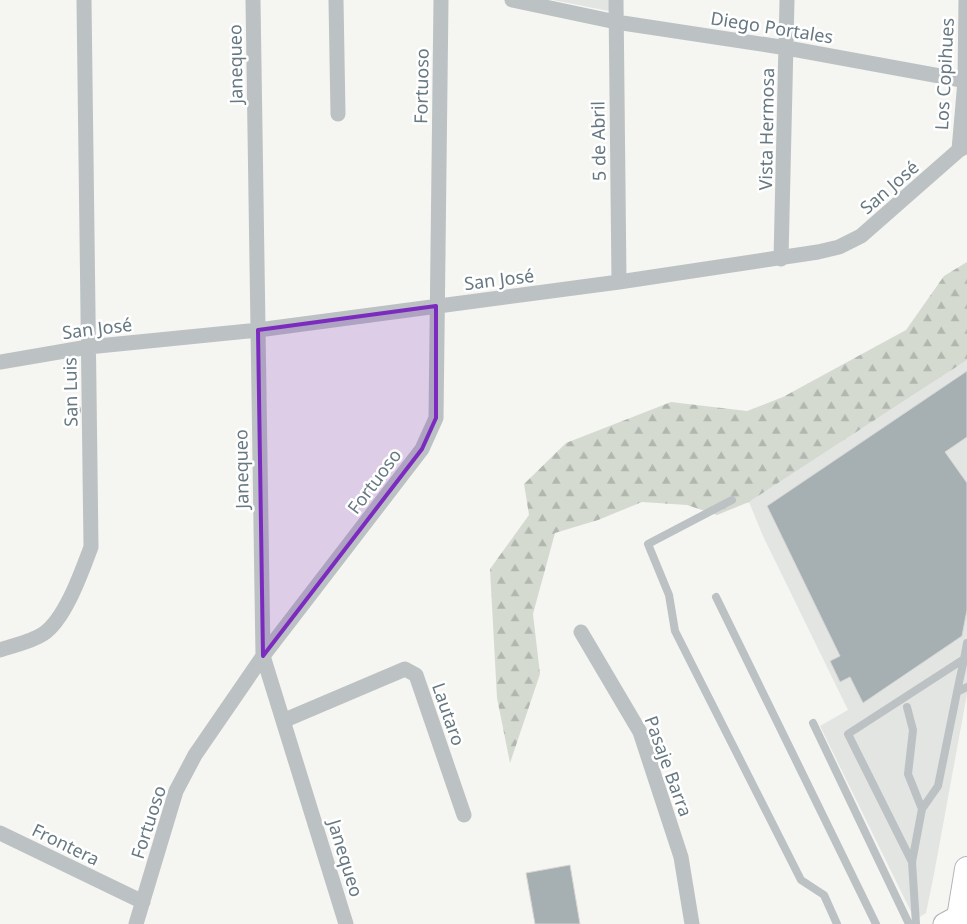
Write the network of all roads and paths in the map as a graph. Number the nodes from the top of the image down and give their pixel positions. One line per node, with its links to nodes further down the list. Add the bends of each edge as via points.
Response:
1 (84, 0): 18 (street, San Luis)
2 (253, 0): 17 (street, Janequeo)
3 (336, 0): 12 (street)
4 (442, 0): 16 (street, Fortuoso)
5 (512, 0): 9 (street, Diego Portales)
6 (616, 0): 9 (street, 5 de Abril)
7 (787, 0): 10 (street, Vista Hermosa)
8 (966, 0): 11 (street, Los Copihues)
9 (616, 22): 10 (street, Diego Portales); 15 (street, 5 de Abril)
10 (787, 48): 11 (street, Diego Portales); 14 (street, Vista Hermosa)
11 (966, 81): 13 (street, Los Copihues)
12 (338, 114)
13 (963, 148): 14 (street, San José, via 861,236 839,247)
14 (782, 259): 15 (street, San José)
15 (619, 282): 16 (street, San José)
16 (436, 306): 17 (street, San José); 25 (street, Fortuoso, via 436,418 422,449)
17 (258, 330): 18 (street, San José); 25 (street, Janequeo)
18 (88, 347): 19 (street, San José); 24 (street, San Luis, via 91,547 52,626 37,638)
19 (0, 362)
20 (732, 500): 42 (lane, via 648,544 669,595 675,632 801,880 824,896)
21 (716, 597): 43 (lane)
22 (581, 632): 41 (street, Pasaje Barra, via 640,732 681,857)
23 (967, 643): 26 (lane)
24 (0, 650)
25 (263, 656): 30 (street, Janequeo); 37 (street, Fortuoso, via 182,778)
26 (964, 658): 28 (lane); 35 (lane, via 848,734)
27 (967, 687): 28 (lane)
28 (957, 692): 32 (lane, via 938,786)
29 (907, 708): 32 (lane, via 913,730 908,774)
30 (285, 720): 33 (street, Lautaro, via 405,669 416,675); 40 (street, Janequeo)
31 (813, 723): 44 (lane)
32 (922, 809): 35 (lane)
33 (464, 816)
34 (0, 833): 37 (street, Frontera)
35 (912, 862): 45 (lane)
36 (967, 868): 38 (main road)
37 (143, 902): 39 (street, Fortuoso)
38 (957, 919)
39 (136, 924)
40 (346, 924)
41 (692, 924)
42 (837, 924)
43 (876, 924)
44 (909, 924)
45 (916, 924)

